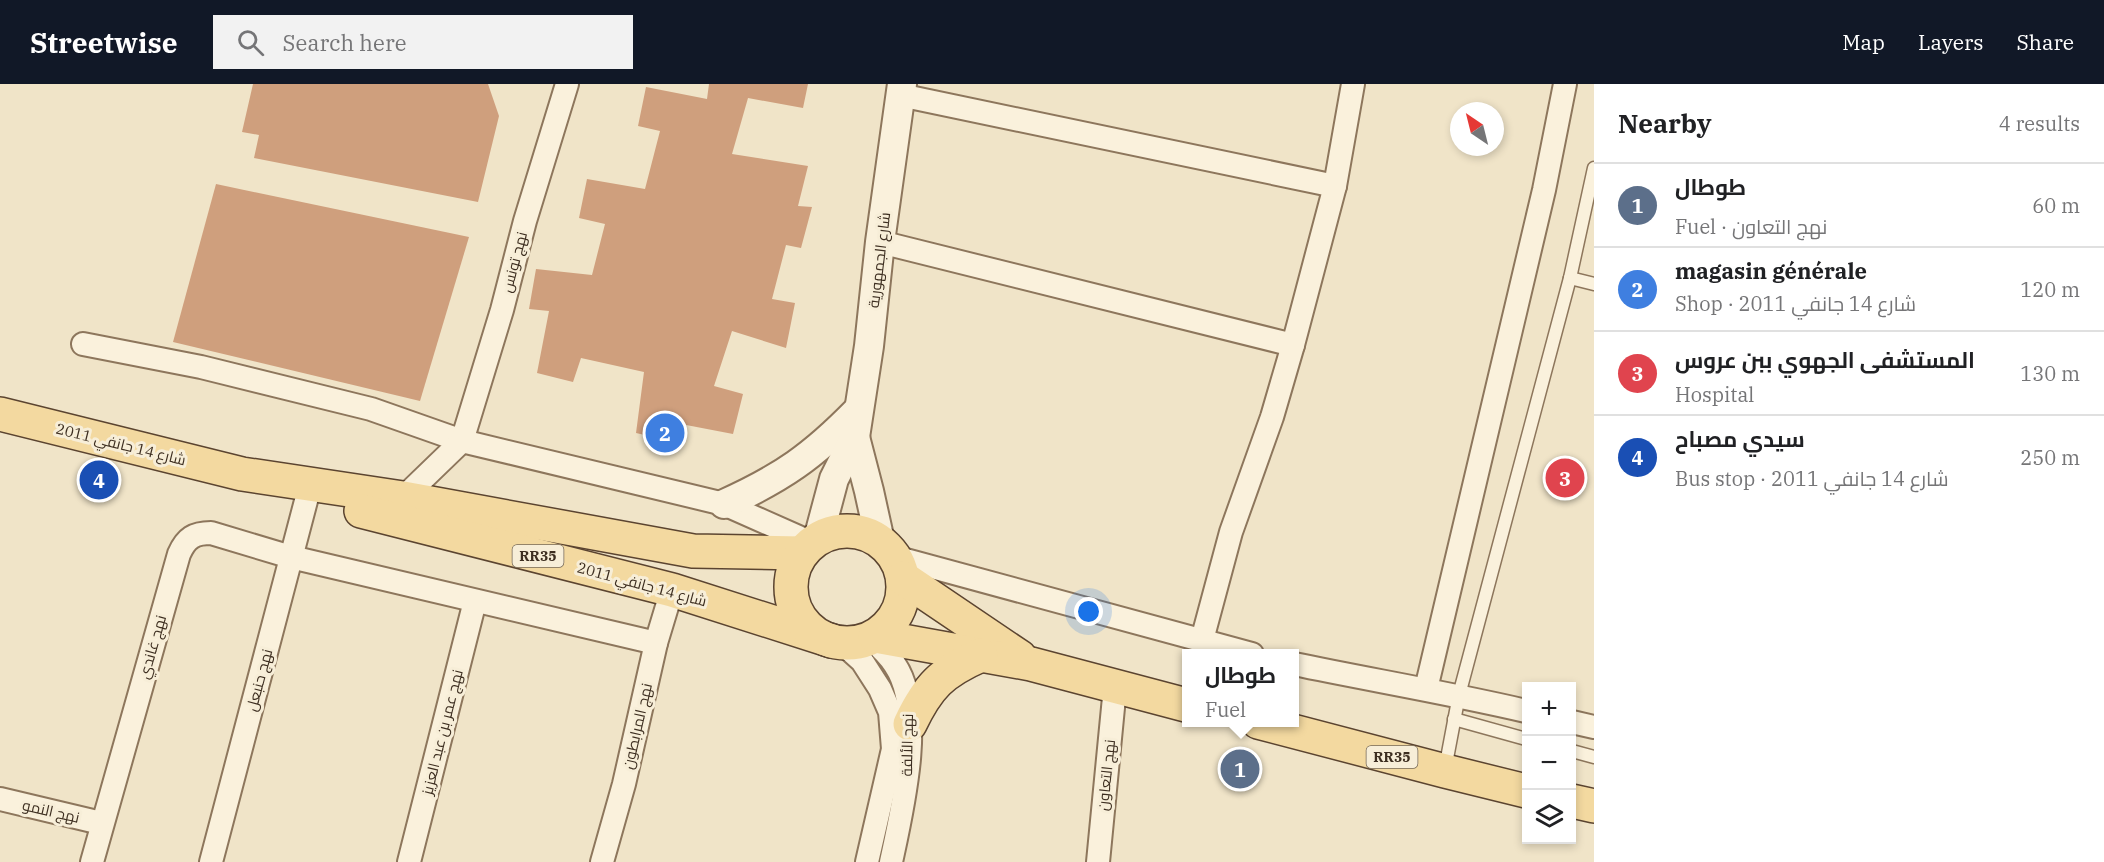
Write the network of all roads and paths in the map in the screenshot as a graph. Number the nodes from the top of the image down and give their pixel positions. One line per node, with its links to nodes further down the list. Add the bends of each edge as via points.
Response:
1 (567, 84): 14 (street, نهج تونس)
2 (1353, 84): 6 (street)
3 (1564, 84): 32 (street, via 1539,213)
4 (901, 89): 6 (street); 7 (street, شارع الجمهورية)
5 (1594, 168): 8 (lane)
6 (1335, 186): 11 (street)
7 (880, 242): 11 (street); 13 (street, شارع الجمهورية)
8 (1570, 278): 9 (lane); 33 (lane)
9 (1594, 284)
10 (83, 344): 14 (street, via 201,367 371,409)
11 (1293, 345): 25 (street, via 1231,532)
12 (0, 414): 15 (main road, شارع 14 جانفي 2011 / RR35)
13 (856, 424): 18 (street, via 796,466); 19 (street); 21 (street, via 869,491)
14 (462, 441): 17 (street); 18 (street)
15 (242, 474): 16 (main road, شارع 14 جانفي 2011 / RR35); 17 (main road, شارع 14 جانفي 2011 / RR35)
16 (307, 497): 20 (street, نهج حنبعل); 22 (main road, شارع 14 جانفي 2011 / RR35)
17 (404, 498): 19 (main road, شارع 14 جانفي 2011 / RR35, via 693,551)
18 (724, 504): 19 (street)
19 (810, 545): 21 (main road, RR35, via 833,532 850,530 866,534); 24 (main road, RR35, via 793,569 790,587 794,605 815,634)
20 (291, 557): 23 (street); 49 (street, نهج غاندي, via 211,533 199,533 184,543); 51 (street, نهج حنبعل)
21 (893, 559): 24 (main road, via 903,592 900,605 894,617); 25 (street); 29 (main road, RR35)
22 (672, 590): 24 (main road, شارع 14 جانفي 2011 / RR35); 26 (street, نهج المرابطون)
23 (475, 602): 26 (street); 52 (street, نهج عمر بن عبد العزيز)
24 (855, 639): 28 (main road, RR35); 38 (street, نهج الألفة, via 896,667 906,688); 54 (street, نهج الألفة, via 862,661 890,712 893,748)
25 (1202, 640): 27 (street)
26 (656, 643): 53 (street, نهج المرابطون)
27 (1234, 649)
28 (981, 655): 29 (main road, RR35); 38 (main road, via 937,681)
29 (1031, 664): 31 (main road, RR35)
30 (1299, 665): 32 (street)
31 (1115, 687): 34 (main road, RR35); 56 (street, نهج التعاون)
32 (1426, 689): 33 (street)
33 (1458, 695): 35 (street); 36 (lane)
34 (1182, 704)
35 (1522, 710)
36 (1454, 719): 41 (lane); 44 (lane)
37 (1576, 723): 40 (street)
38 (910, 724): 55 (street, نهج الألفة, via 909,769)
39 (1274, 727): 44 (main road, RR35)
40 (1594, 727)
41 (1522, 738)
42 (1576, 752): 43 (lane)
43 (1594, 757)
44 (1445, 771): 45 (main road, RR35)
45 (1523, 790)
46 (0, 800): 49 (street, نهج النمو)
47 (1576, 802): 48 (main road)
48 (1594, 806)
49 (101, 824): 50 (street, نهج غاندي)
50 (92, 862)
51 (211, 862)
52 (409, 862)
53 (602, 862)
54 (867, 862)
55 (891, 862)
56 (1098, 862)

